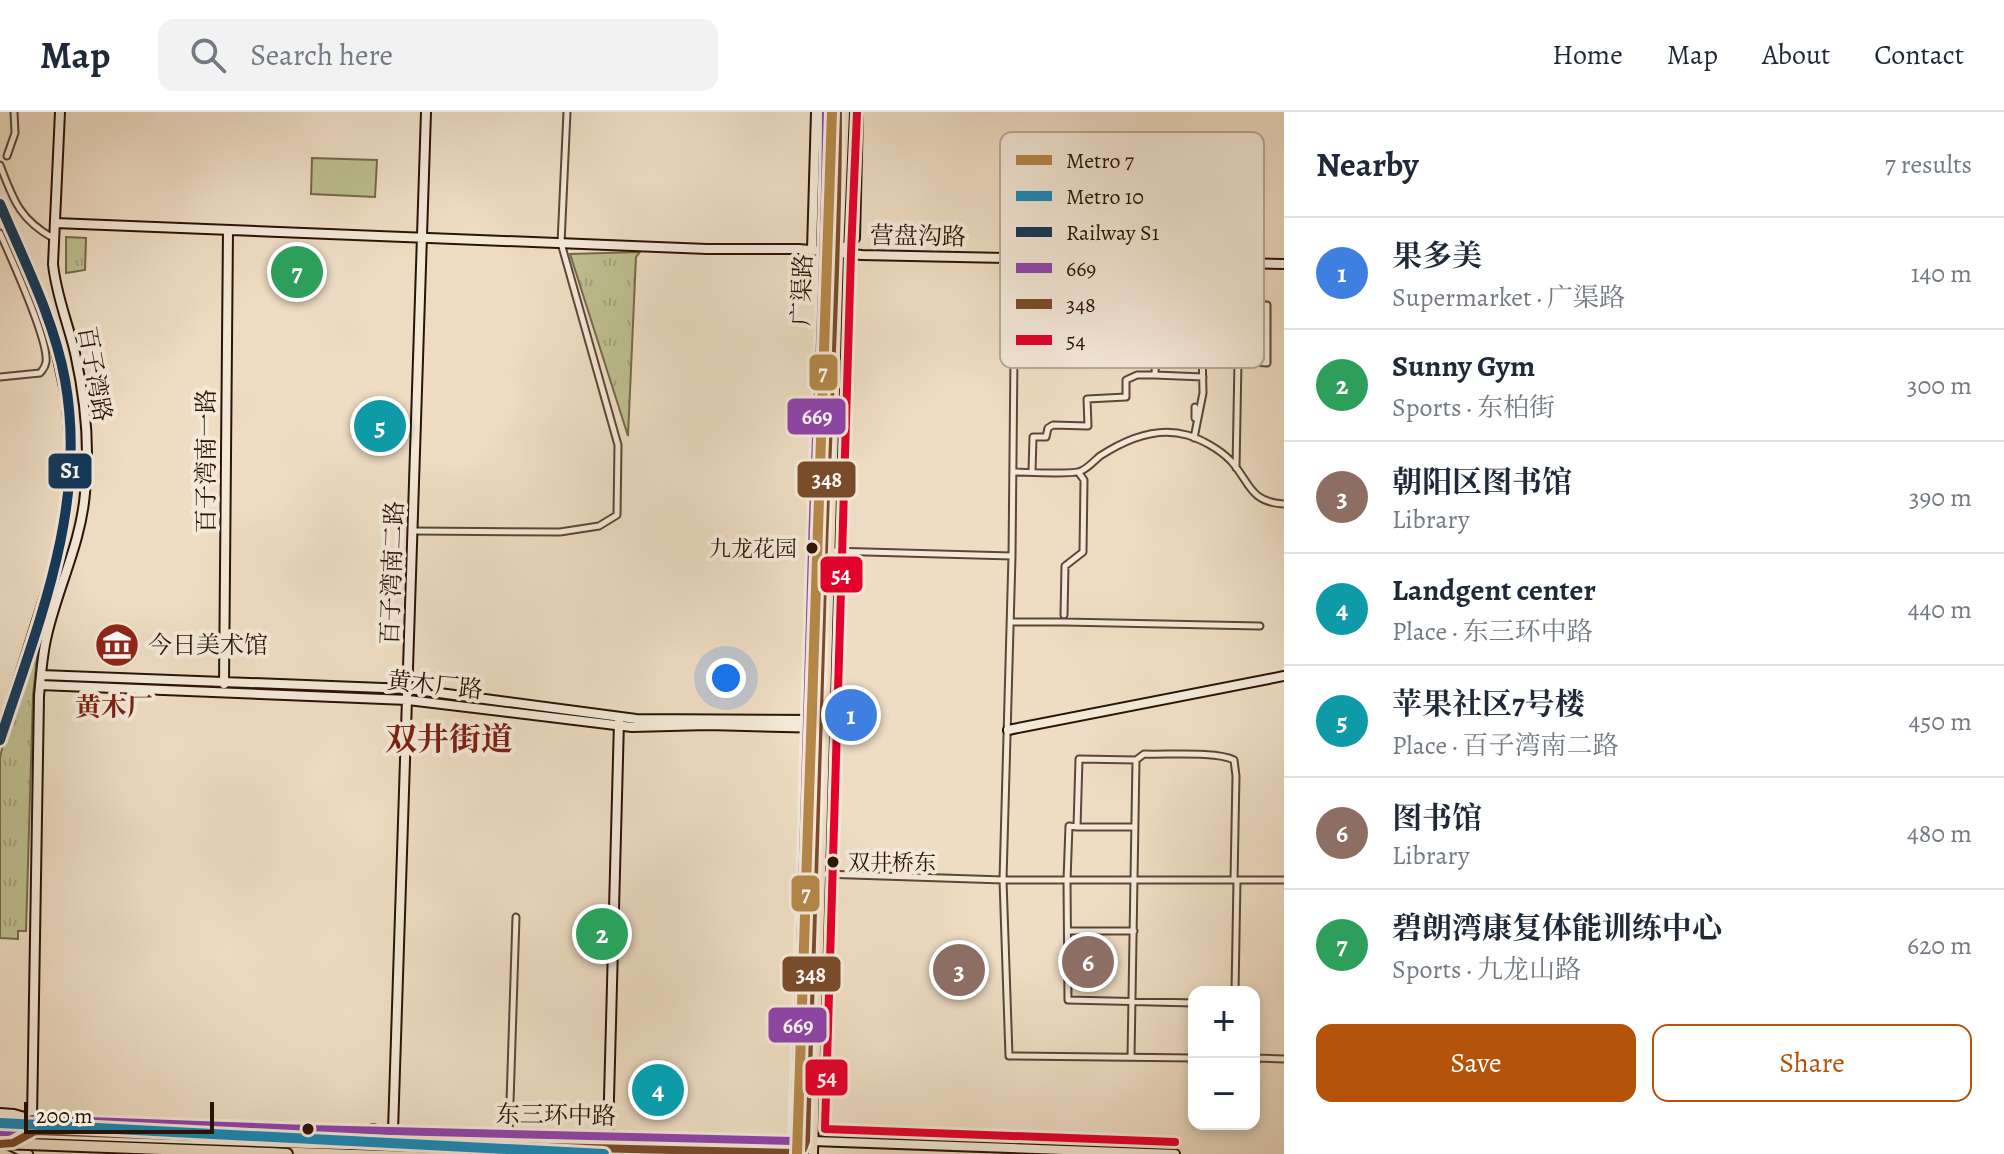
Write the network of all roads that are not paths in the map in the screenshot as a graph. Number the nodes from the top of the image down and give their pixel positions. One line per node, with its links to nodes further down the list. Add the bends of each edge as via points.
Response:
1 (14, 112): 9 (street, via 15,133)
2 (60, 112): 11 (street, 百子湾路)
3 (426, 112): 14 (street, 百子湾南二路)
4 (567, 112): 16 (street)
5 (816, 112): 17 (street)
6 (826, 112): 18 (main road, 广渠路)
7 (845, 112): 19 (main road, 广渠路)
8 (858, 112): 19 (street, via 855,238)
9 (7, 156)
10 (0, 165): 15 (street, via 21,213)
11 (55, 223): 12 (street, 营盘沟路); 15 (street, 百子湾路)
12 (228, 230): 14 (street, 营盘沟路); 47 (street, 百子湾南一路)
13 (0, 233): 30 (street, via 47,359 40,373)
14 (422, 237): 16 (street, 营盘沟路); 39 (street, 百子湾南二路)
15 (54, 238): 46 (street, 百子湾路, via 55,286 79,374 87,456 80,526 46,636)
16 (561, 243): 17 (street, 营盘沟路); 39 (street, via 618,445 617,515 599,526 560,532)
17 (812, 250): 18 (street, 营盘沟路)
18 (823, 251): 19 (street, 营盘沟路); 52 (main road, 广渠路)
19 (839, 253): 20 (street, 营盘沟路); 40 (main road, 广渠路)
20 (1000, 257)
21 (1264, 263): 22 (street, 营盘沟路)
22 (1284, 264)
23 (1264, 305): 24 (street)
24 (1264, 363)
25 (1014, 368): 35 (street)
26 (1155, 368): 29 (street)
27 (1203, 368): 31 (street)
28 (1238, 368): 34 (street)
29 (1155, 375): 31 (street); 36 (street, via 1126,380 1126,397 1087,399 1088,426 1053,425 1046,437 1033,437)
30 (0, 377)
31 (1203, 377): 33 (street)
32 (1195, 407): 33 (street)
33 (1195, 435): 34 (street); 37 (street, via 1143,435 1121,443)
34 (1236, 468): 38 (street, via 1254,494)
35 (1013, 472): 36 (street); 41 (street)
36 (1032, 472): 37 (street)
37 (1079, 473): 42 (street, via 1084,480 1083,552 1065,566)
38 (1284, 504)
39 (413, 531): 48 (street, 百子湾南二路)
40 (830, 551): 41 (street); 53 (main road, 广渠路)
41 (1012, 556): 43 (street)
42 (1064, 615)
43 (1011, 622): 44 (street); 54 (street)
44 (1260, 626)
45 (1284, 676): 54 (street)
46 (40, 680): 47 (street, 黄木厂路); 49 (street, 黄木厂路); 75 (street, 百子湾路)
47 (224, 682): 48 (street, 黄木厂路); 49 (street, 百子湾南一路)
48 (409, 689): 50 (street, 百子湾南二路); 51 (street, 黄木厂路)
49 (224, 693): 50 (street, 黄木厂路)
50 (408, 700): 51 (street, 黄木厂路); 78 (street, 百子湾南二路)
51 (619, 722): 52 (street, 黄木厂路); 81 (street)
52 (808, 724): 53 (street, 黄木厂路); 83 (main road, 广渠路)
53 (825, 724): 58 (main road, 广渠路)
54 (1008, 730): 59 (street)
55 (1136, 760): 56 (street, via 1079,759); 57 (street); 62 (street, via 1144,754 1234,760)
56 (1077, 827): 57 (street); 60 (street, via 1069,826)
57 (1135, 827): 61 (street)
58 (821, 874): 59 (street); 84 (main road, 广渠路)
59 (1003, 880): 60 (street); 70 (street, via 1009,1056)
60 (1067, 880): 61 (street); 65 (street)
61 (1135, 880): 62 (street); 66 (street)
62 (1236, 880): 63 (street); 67 (street)
63 (1284, 880)
64 (516, 917): 79 (street)
65 (1068, 931): 66 (street); 68 (street, via 1068,1000)
66 (1134, 931): 68 (street)
67 (1235, 986)
68 (1132, 1002): 69 (street); 70 (street)
69 (1188, 1003)
70 (1131, 1057): 71 (street)
71 (1188, 1058)
72 (1260, 1058): 73 (street)
73 (1284, 1059)
74 (0, 1113): 75 (street, 东三环中路)
75 (32, 1119): 76 (street, 东三环中路); 77 (street)
76 (373, 1130): 78 (street, 东三环中路); 86 (highway)
77 (3, 1131): 85 (street); 86 (highway, bridge)
78 (393, 1131): 79 (street, 东三环中路)
79 (509, 1134): 80 (street, 东三环中路)
80 (582, 1136): 81 (street, 东三环中路); 87 (highway)
81 (608, 1136): 82 (street, 东三环中路)
82 (722, 1139): 83 (street, 东三环中路); 94 (street)
83 (794, 1141): 84 (street, 东三环中路); 95 (main road, 广渠路)
84 (813, 1141): 88 (street, 东三环中路); 96 (main road, 广渠路)
85 (3, 1144): 89 (highway, bridge); 90 (street)
86 (423, 1146): 87 (highway)
87 (505, 1148): 92 (highway)
88 (929, 1150): 97 (street, 东三环中路)
89 (270, 1153): 91 (highway)
90 (28, 1154)
91 (287, 1154)
92 (657, 1154): 93 (highway)
93 (671, 1154)
94 (722, 1154)
95 (792, 1154)
96 (813, 1154)
97 (1175, 1154)

